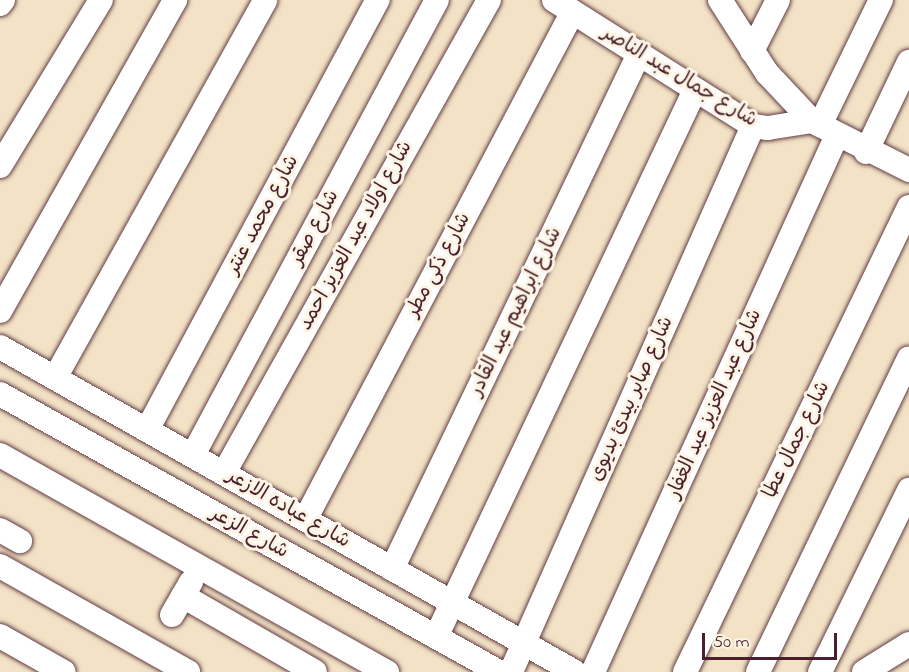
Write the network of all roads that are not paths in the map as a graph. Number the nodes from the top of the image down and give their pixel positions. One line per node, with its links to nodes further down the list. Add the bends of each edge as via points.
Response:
1 (3, 0): 11 (street)
2 (101, 0): 20 (street)
3 (175, 0): 23 (street)
4 (265, 0): 26 (street)
5 (378, 0): 28 (street, شارع محمد عنتر)
6 (437, 0): 30 (street, شارع صقر)
7 (489, 0): 31 (street, شارع اولاد عبد العزيز احمد)
8 (720, 0): 13 (street)
9 (778, 0): 13 (street)
10 (881, 0): 18 (street, شارع عبد العزيز عبد الغفار)
11 (0, 4)
12 (563, 6): 14 (street, شارع جمال عبد الناصر); 33 (street, شارع ذكى مطر)
13 (752, 51): 18 (street, via 787,97)
14 (639, 54): 16 (street, شارع جمال عبد الناصر); 36 (street, شارع ابراهيم عبد القادر)
15 (909, 62): 19 (street)
16 (695, 90): 17 (street, شارع جمال عبد الناصر); 37 (street)
17 (753, 126): 18 (street, شارع جمال عبد الناصر); 40 (street, شارع صابر بيدئ بديوى)
18 (823, 127): 19 (street); 49 (street, شارع عبد العزيز عبد الغفار)
19 (866, 152): 21 (street)
20 (0, 166)
21 (909, 171)
22 (909, 207): 50 (street, شارع جمال عطا)
23 (0, 311)
24 (0, 347): 26 (street, شارع عباده الازعر)
25 (909, 358): 51 (street)
26 (55, 378): 28 (street, شارع عباده الازعر)
27 (0, 394): 39 (street, شارع الزعر)
28 (147, 430): 30 (street, شارع عباده الازعر)
29 (0, 455): 35 (street)
30 (193, 455): 31 (street, شارع عباده الازعر)
31 (224, 473): 33 (street, شارع عباده الازعر)
32 (909, 490): 52 (street)
33 (306, 518): 36 (street, شارع عباده الازعر)
34 (0, 566): 43 (street)
35 (200, 567): 44 (street, via 178,606); 45 (street)
36 (392, 569): 37 (street, شارع عباده الازعر)
37 (452, 604): 39 (street); 40 (street, شارع عباده الازعر)
38 (0, 636): 42 (street)
39 (436, 637): 46 (street, شارع الزعر)
40 (524, 644): 47 (street, شارع صابر بيدئ بديوى); 48 (street, شارع عباده الازعر)
41 (909, 644): 53 (street)
42 (64, 672)
43 (188, 672)
44 (315, 672)
45 (387, 672)
46 (499, 672)
47 (511, 672)
48 (575, 672)
49 (593, 672)
50 (685, 672)
51 (758, 672)
52 (820, 672)
53 (864, 672)

